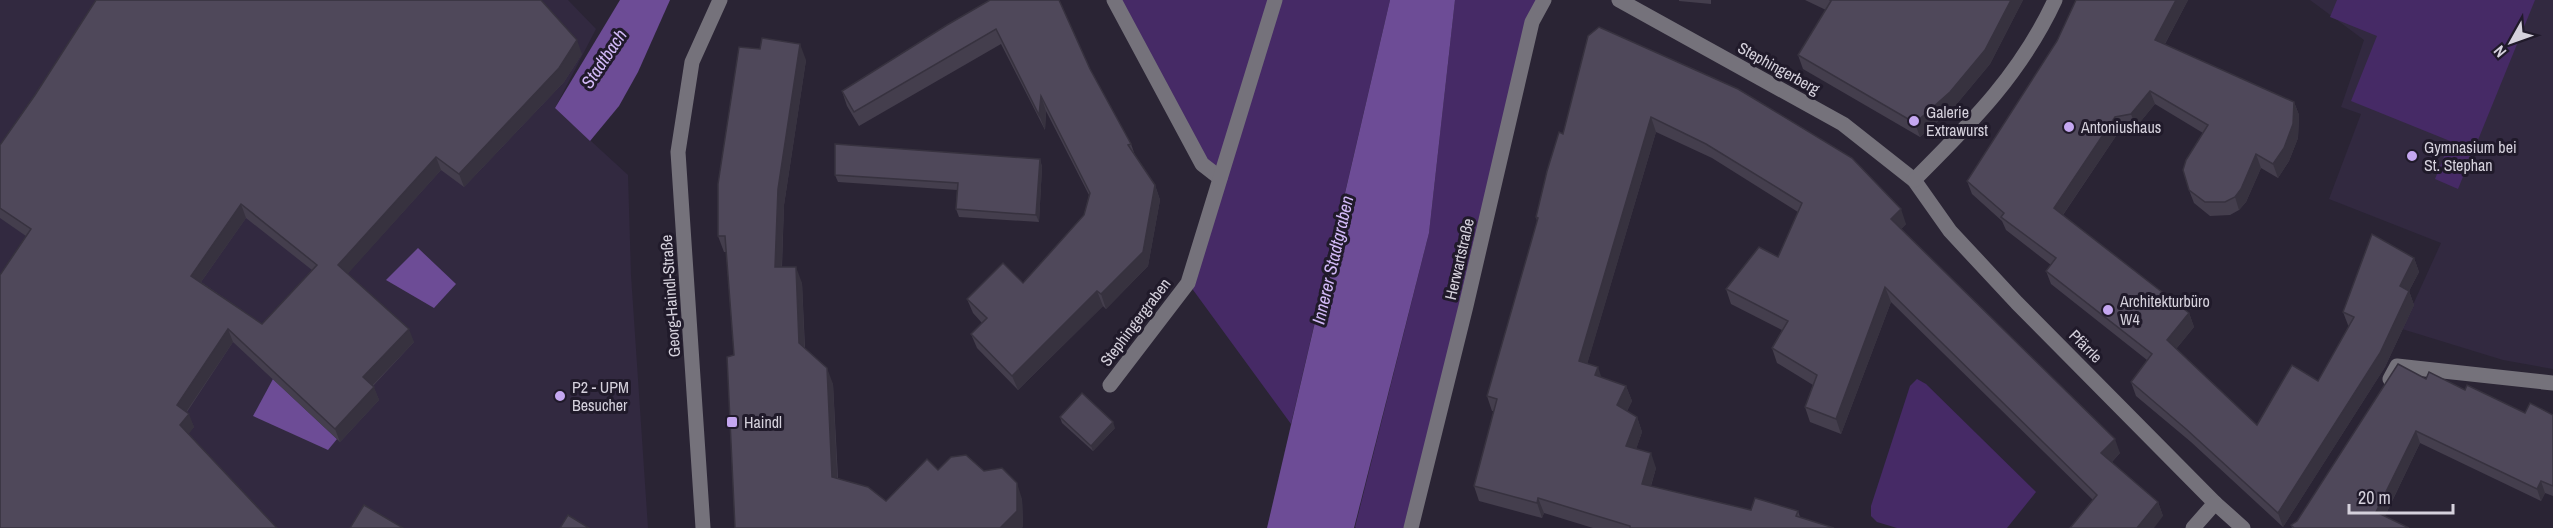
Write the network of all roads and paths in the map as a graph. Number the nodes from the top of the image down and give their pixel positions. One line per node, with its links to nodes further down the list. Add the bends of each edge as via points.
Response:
1 (720, 0): 13 (street, Georg-Haindl-Straße, via 692,62 678,152)
2 (1114, 0): 7 (street, via 1202,164)
3 (1275, 0): 7 (street, Stephingergraben)
4 (1544, 0): 14 (street, Herwartstraße, via 1532,22)
5 (2055, 0): 8 (street, via 2013,74)
6 (1622, 1): 8 (street, Stephingerberg, via 1843,124)
7 (1220, 178): 10 (street, Stephingergraben, via 1188,283)
8 (1914, 180): 12 (street, Pfärrle, via 1950,231)
9 (2553, 383): 11 (street, via 2397,366)
10 (1110, 385)
11 (2379, 395)
12 (2215, 503): 15 (street); 16 (street, Pfärrle)
13 (703, 528)
14 (1411, 528)
15 (2193, 528)
16 (2243, 528)

